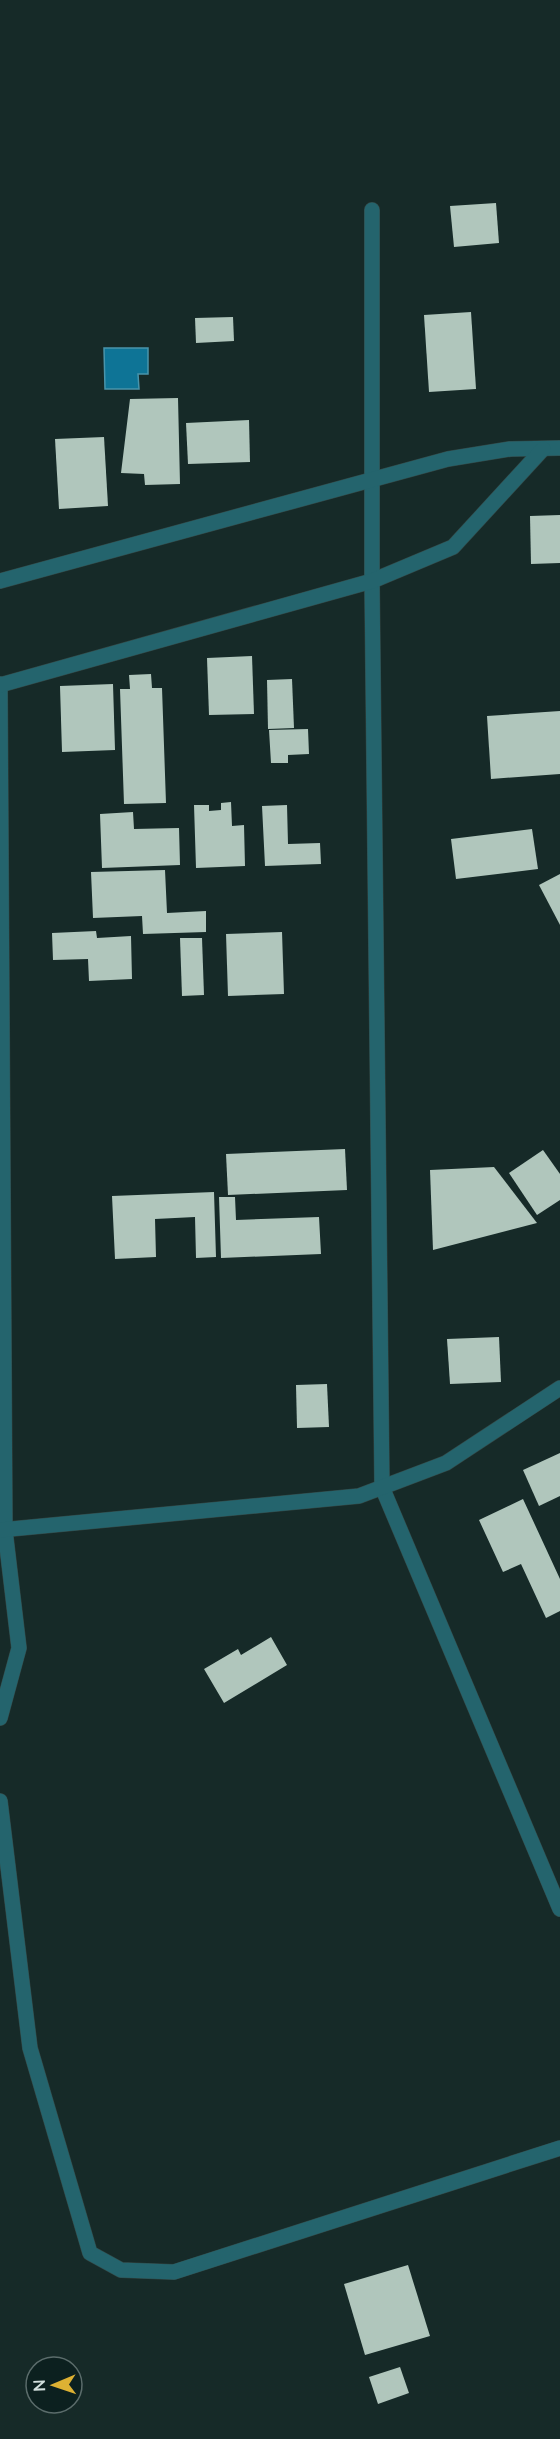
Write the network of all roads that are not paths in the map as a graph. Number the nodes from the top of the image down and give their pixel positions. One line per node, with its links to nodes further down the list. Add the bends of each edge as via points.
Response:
1 (372, 210): 4 (street)
2 (543, 448): 3 (street); 4 (street, via 448,459); 5 (street, via 453,548)
3 (560, 448)
4 (372, 481): 5 (street); 6 (street)
5 (372, 580): 7 (street); 9 (street)
6 (0, 581)
7 (0, 684): 10 (street)
8 (560, 1388): 9 (street, via 446,1463)
9 (382, 1487): 10 (street, via 359,1496); 13 (street)
10 (2, 1530): 11 (street, via 19,1648)
11 (0, 1719)
12 (0, 1801): 14 (street, via 30,2048 90,2253 120,2270 174,2272)
13 (560, 1909)
14 (560, 2148)

